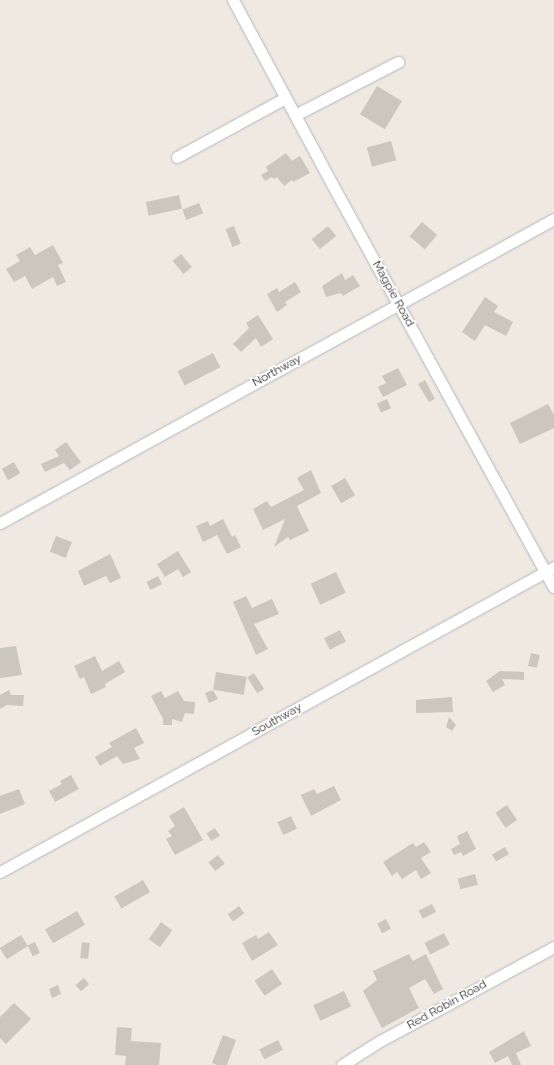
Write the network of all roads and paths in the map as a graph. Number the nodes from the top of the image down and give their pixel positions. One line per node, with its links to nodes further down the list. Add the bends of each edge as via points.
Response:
1 (233, 0): 3 (street, Magpie Road)
2 (398, 62): 4 (street)
3 (285, 98): 4 (street, Magpie Road); 5 (street)
4 (295, 115): 7 (street, Magpie Road)
5 (177, 157)
6 (554, 219): 7 (street, Northway)
7 (399, 304): 8 (street, Northway); 9 (street, Magpie Road)
8 (0, 523)
9 (550, 569): 10 (street, Magpie Road); 11 (street, Southway)
10 (554, 586)
11 (0, 872)
12 (554, 947): 13 (street, Red Robin Road, via 380,1041)
13 (342, 1065)

